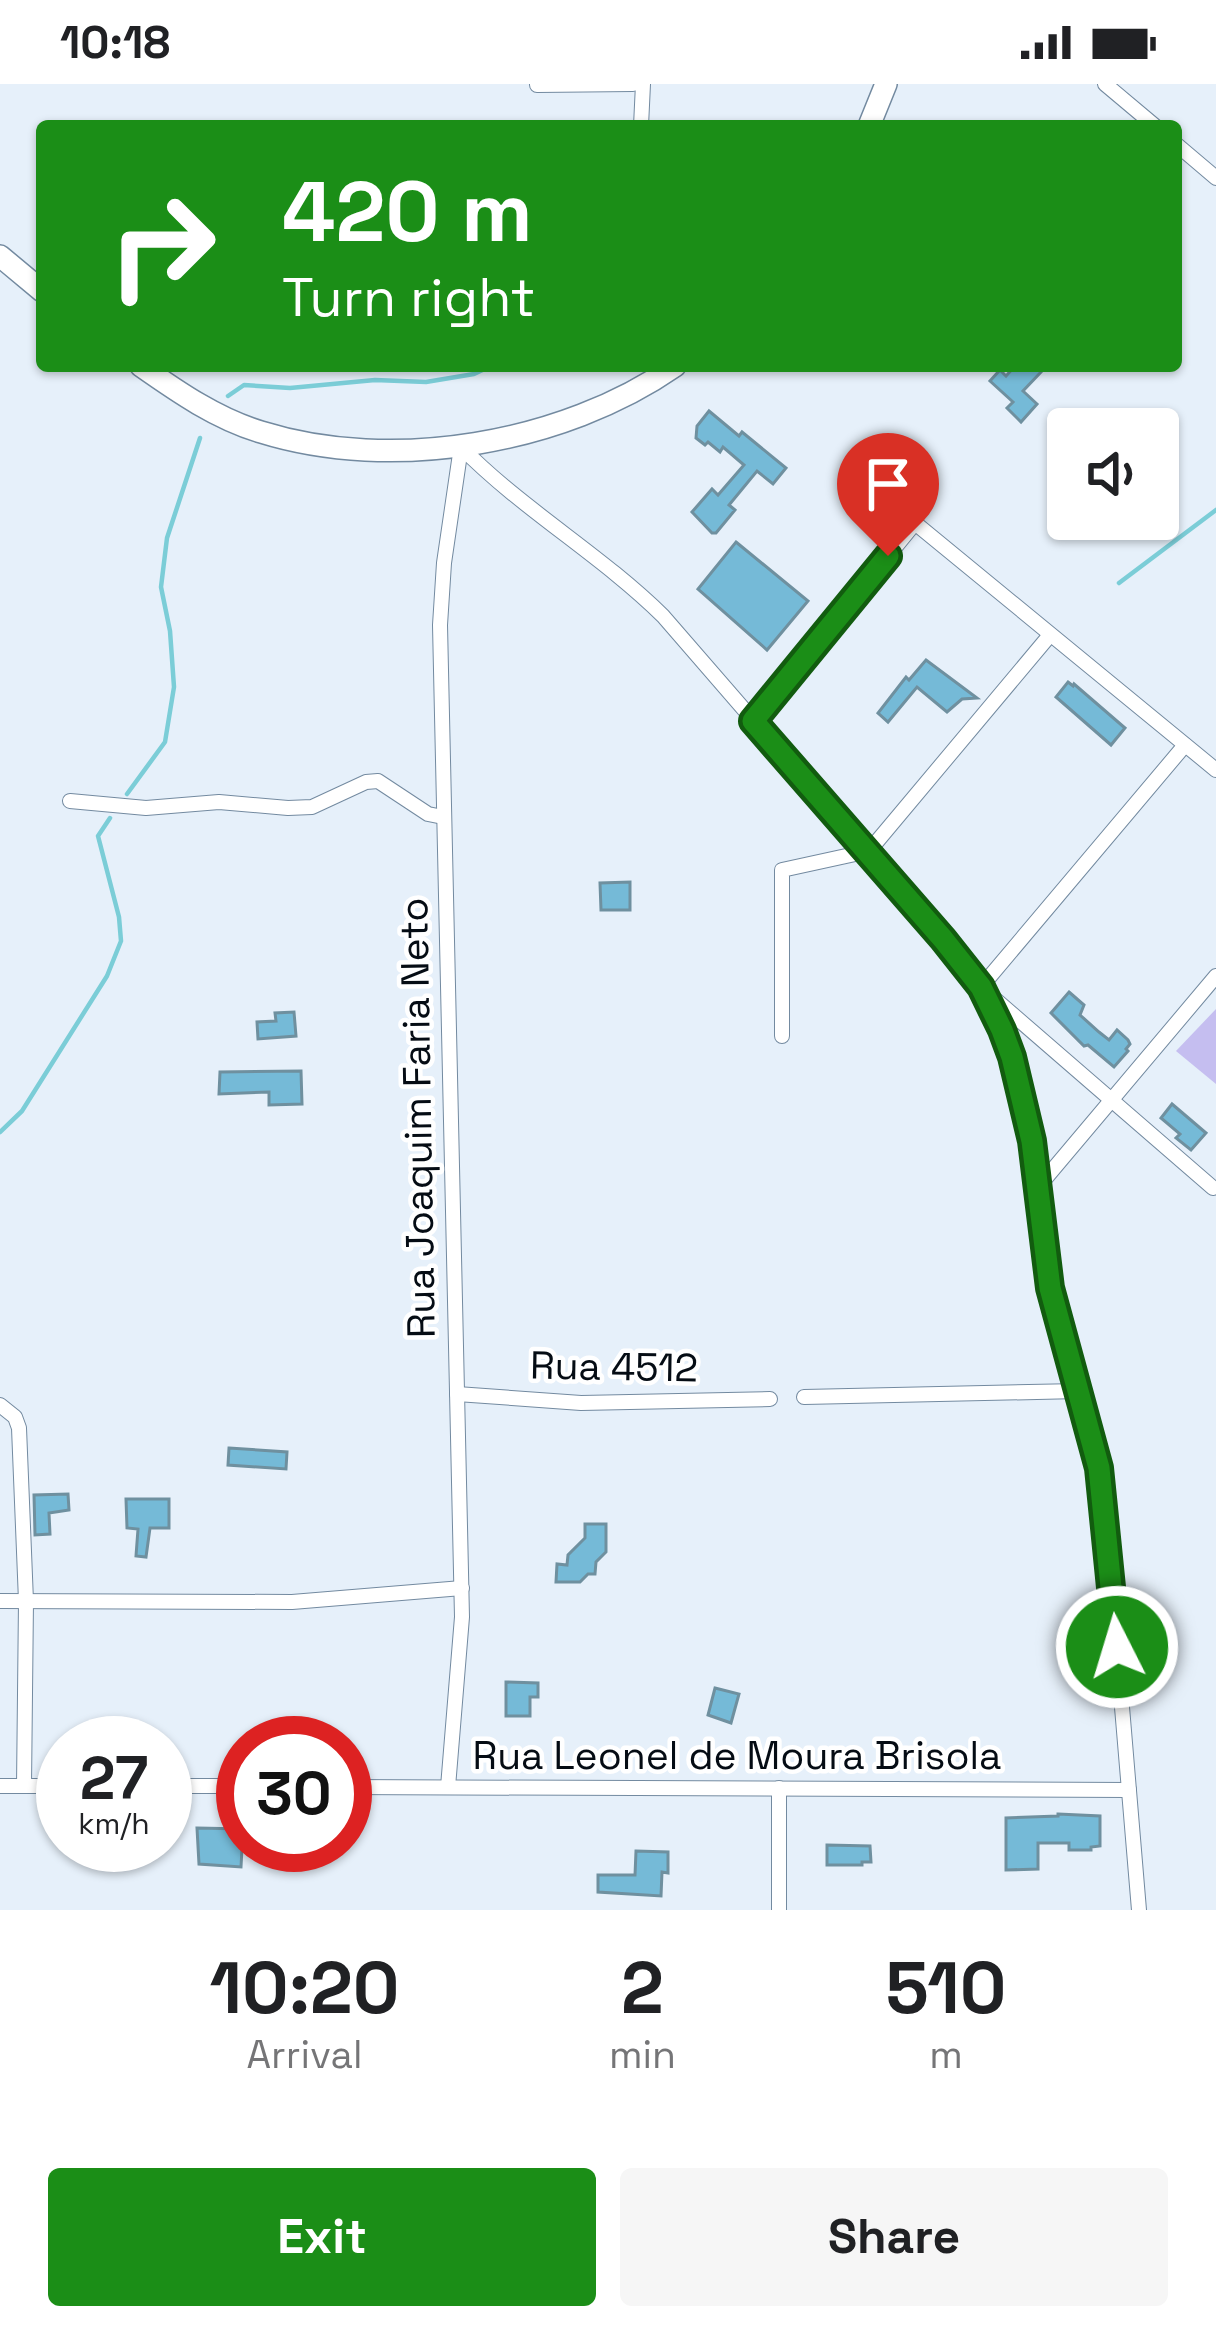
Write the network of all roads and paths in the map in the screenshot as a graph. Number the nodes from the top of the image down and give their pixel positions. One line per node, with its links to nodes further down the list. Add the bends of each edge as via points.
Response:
1 (638, 84): 4 (street); 5 (street)
2 (886, 84): 6 (main road)
3 (1105, 84): 7 (street)
4 (537, 85)
5 (641, 120)
6 (871, 120)
7 (1148, 120)
8 (1182, 149): 9 (street)
9 (1216, 178)
10 (0, 256): 11 (main road)
11 (36, 286)
12 (150, 372): 14 (main road, via 219,415 297,442 402,452)
13 (664, 372): 14 (main road, via 607,404)
14 (461, 447): 16 (street, via 632,586); 20 (street, Rua Joaquim Faria Neto, via 443,563)
15 (1050, 634): 16 (street, via 915,523); 17 (street); 21 (street)
16 (753, 721): 21 (street)
17 (1185, 745): 18 (street); 23 (street)
18 (1216, 770)
19 (70, 802): 20 (street, via 312,807 378,782)
20 (443, 817): 29 (street, Rua Joaquim Faria Neto)
21 (868, 851): 23 (street); 24 (street, via 782,870)
22 (1216, 976): 25 (street)
23 (981, 987): 25 (street); 26 (street, via 1012,1057)
24 (782, 1036)
25 (1112, 1100): 26 (street); 27 (street)
26 (1040, 1186): 28 (street, via 1050,1288)
27 (1214, 1188)
28 (1079, 1391): 30 (street); 42 (street, via 1104,1506)
29 (457, 1394): 31 (street, Rua 4512, via 603,1403); 33 (street, Rua Joaquim Faria Neto)
30 (804, 1397)
31 (770, 1399)
32 (4, 1407): 35 (street, via 19,1428)
33 (462, 1588): 35 (street, via 292,1602); 40 (street, Rua Joaquim Faria Neto)
34 (0, 1601): 35 (street)
35 (26, 1601): 37 (street)
36 (0, 1786): 37 (street)
37 (24, 1786): 38 (street)
38 (36, 1786)
39 (372, 1787): 40 (street, Rua Leonel de Moura Brisola)
40 (448, 1787): 41 (street, Rua Leonel de Moura Brisola)
41 (779, 1788): 42 (street, Rua Leonel de Moura Brisola); 43 (street)
42 (1130, 1790): 44 (street)
43 (779, 1910)
44 (1139, 1910)

